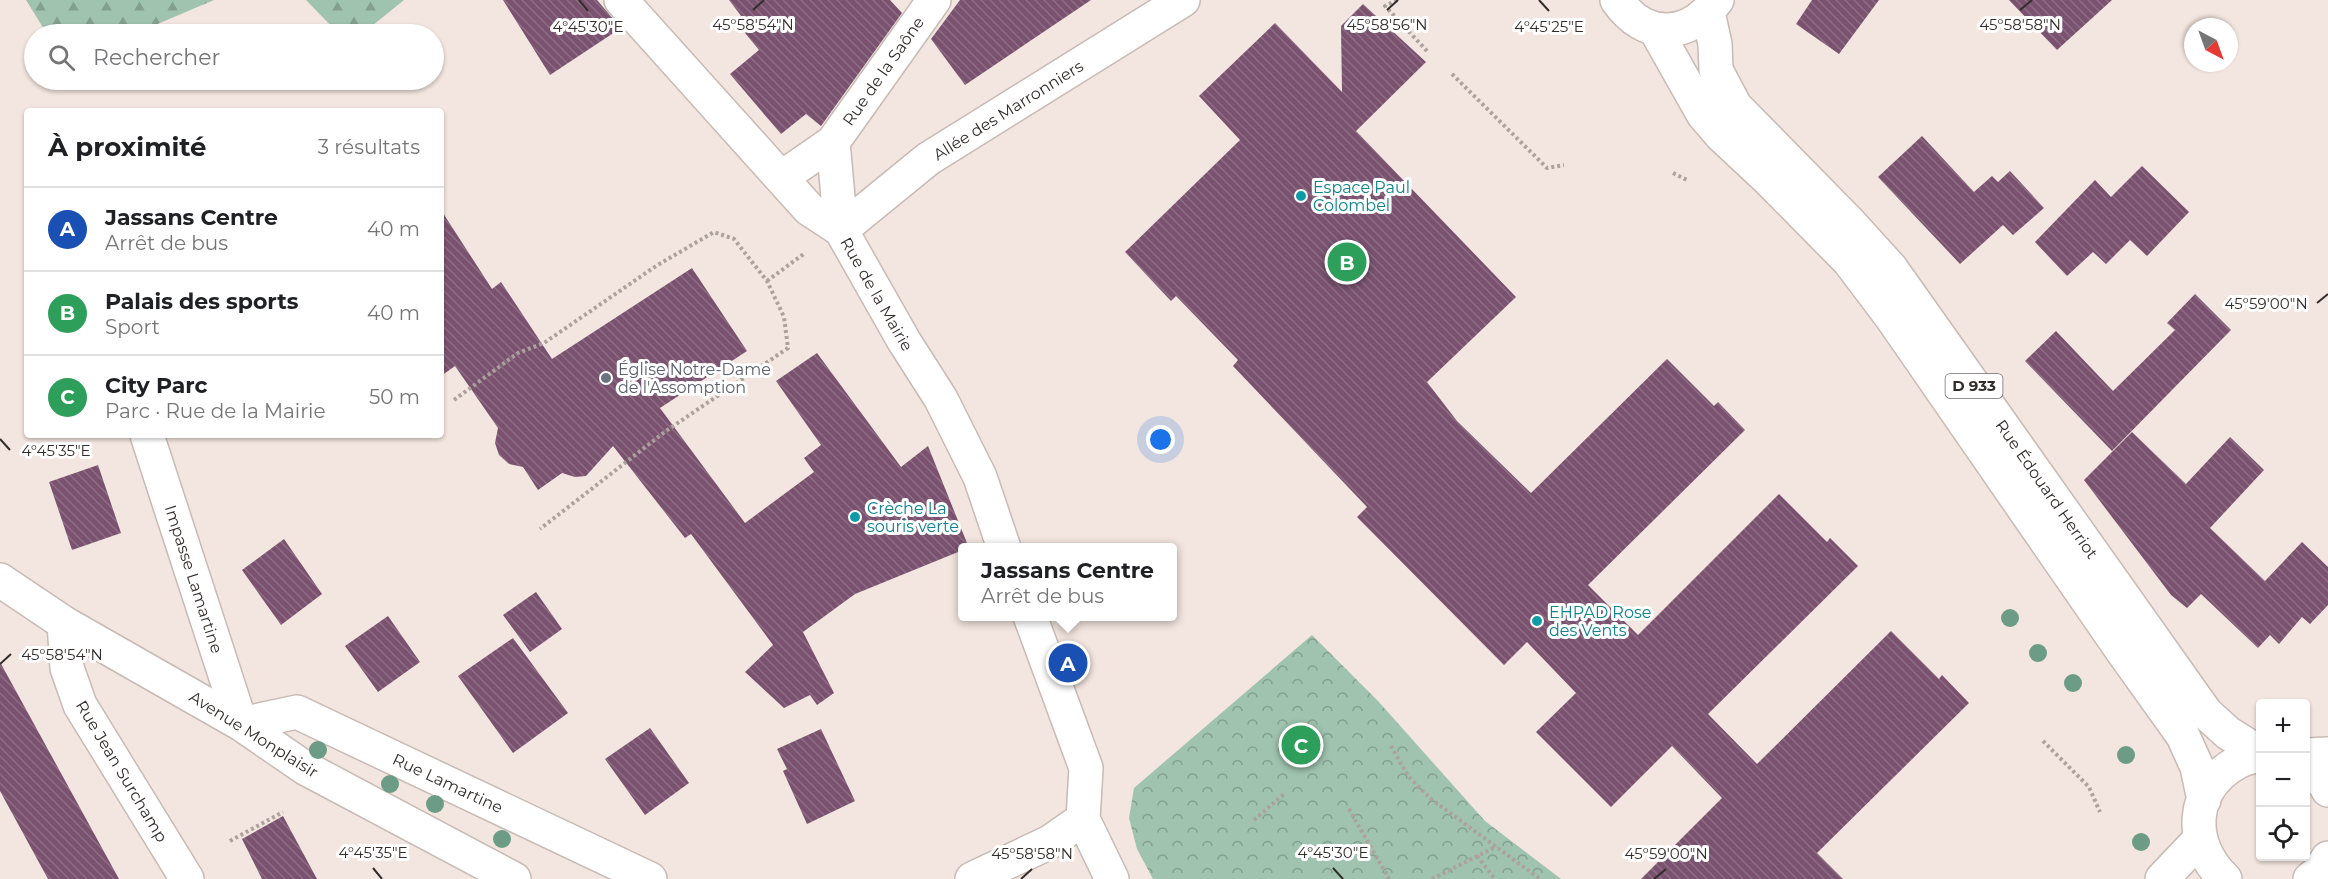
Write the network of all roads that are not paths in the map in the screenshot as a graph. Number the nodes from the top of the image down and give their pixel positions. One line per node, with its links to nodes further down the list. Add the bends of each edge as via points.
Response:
1 (621, 0): 8 (street, Rue de la Mairie)
2 (934, 0): 7 (street, Rue de la Saône)
3 (1183, 0): 9 (street, Allée des Marronniers, via 928,159)
4 (1617, 0): 6 (street, via 1632,18)
5 (1712, 6): 6 (street, via 1689,25); 16 (street, Rue Édouard Herriot / D 933, via 1716,70 1735,106 1890,267 2206,713)
6 (1655, 29): 22 (street, Rue Édouard Herriot / D 933, via 1703,114 1849,261 1892,318 2183,736 2197,767)
7 (833, 142): 8 (street, Rue de la Saône); 9 (street, Rue de la Saône)
8 (781, 178): 9 (street, Rue de la Mairie, via 809,209)
9 (841, 230): 11 (street, Rue de la Mairie, via 940,399 980,477)
10 (148, 438): 15 (street, Impasse Lamartine)
11 (1002, 543)
12 (0, 580): 14 (street, Avenue Monplaisir)
13 (1032, 621): 23 (street, via 1086,768)
14 (64, 623): 15 (street, Avenue Monplaisir); 26 (street, Rue Jean Surchamp, via 67,668 80,705)
15 (241, 724): 27 (street, Avenue Monplaisir, via 304,768); 28 (street, Rue Lamartine, via 297,712)
16 (2258, 753)
17 (2328, 754): 19 (street)
18 (2256, 755): 22 (street, via 2220,774)
19 (2310, 755)
20 (2310, 770): 21 (street)
21 (2328, 790)
22 (2204, 800): 24 (street, via 2199,815)
23 (1083, 819): 29 (street, via 1050,842); 30 (street)
24 (2200, 839): 31 (street); 32 (street, via 2208,861)
25 (2328, 858): 33 (street)
26 (187, 879)
27 (514, 879)
28 (650, 879)
29 (972, 879)
30 (1112, 879)
31 (2162, 879)
32 (2225, 879)
33 (2310, 879)

